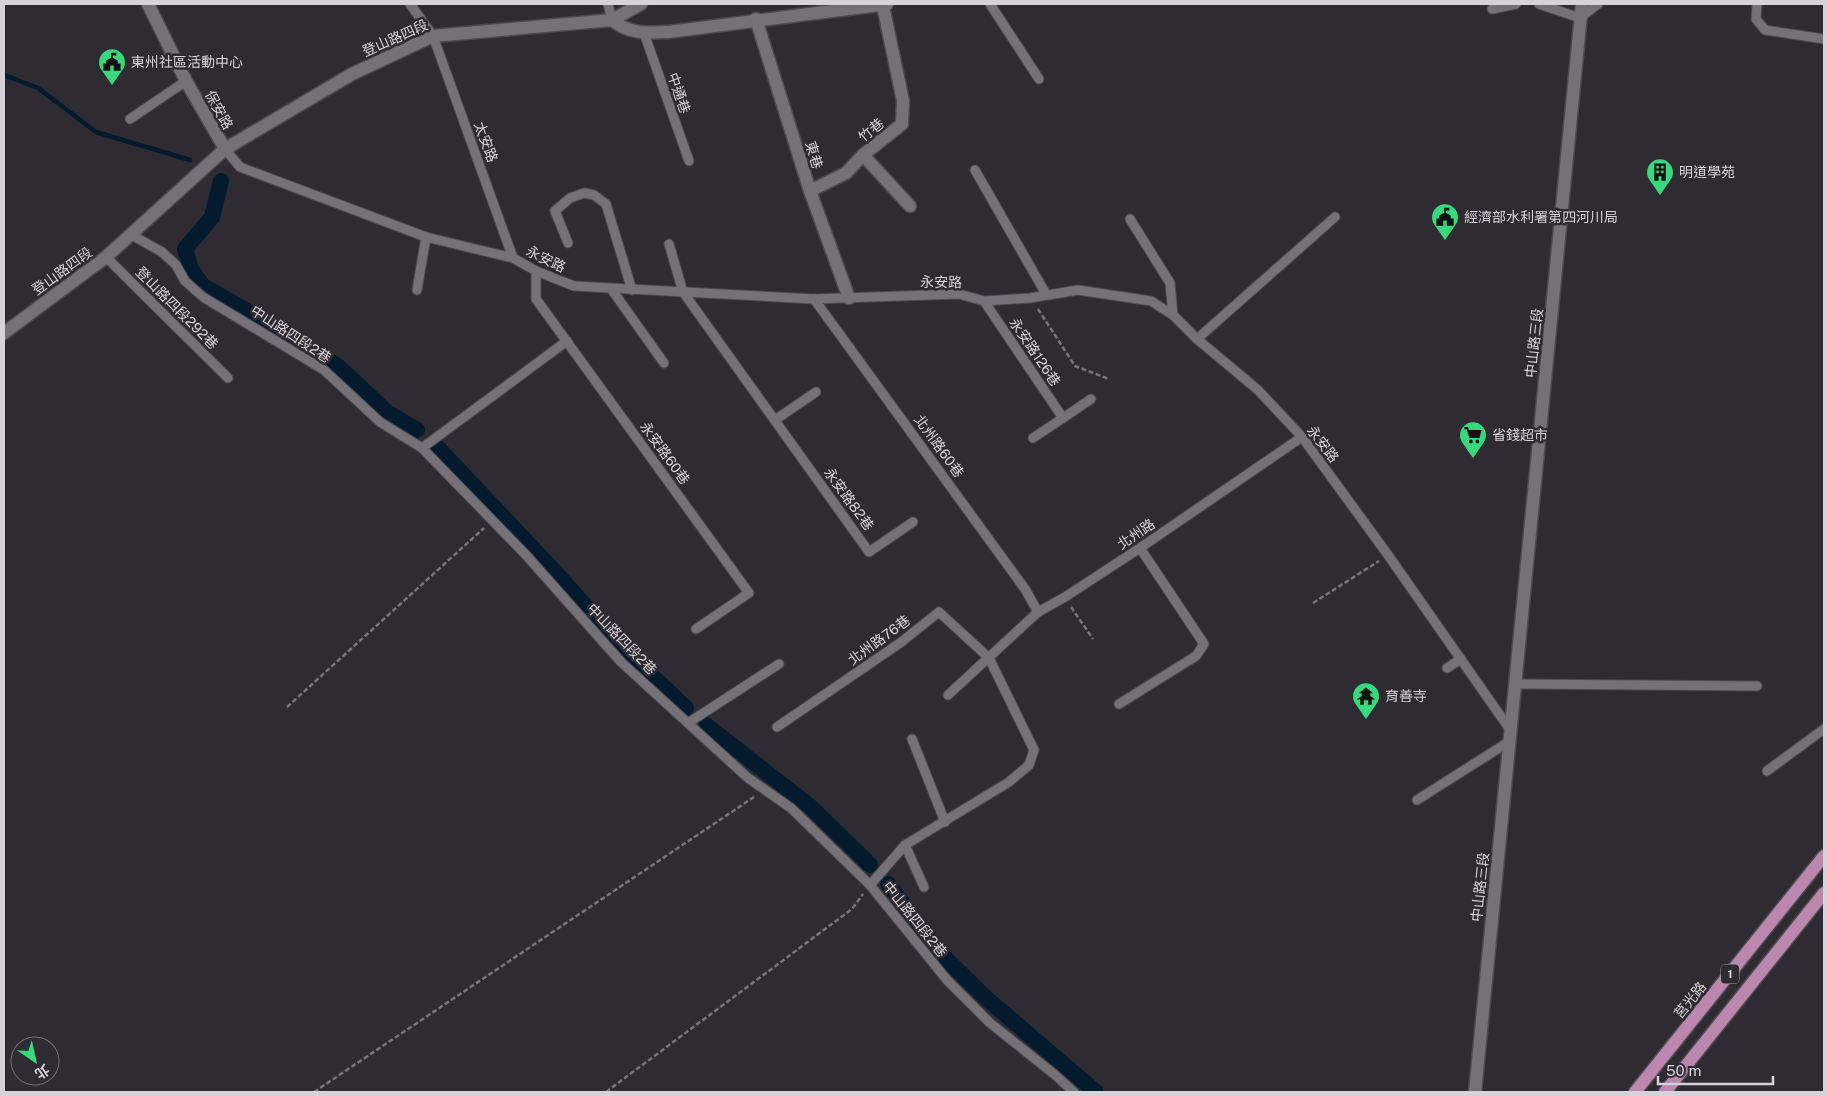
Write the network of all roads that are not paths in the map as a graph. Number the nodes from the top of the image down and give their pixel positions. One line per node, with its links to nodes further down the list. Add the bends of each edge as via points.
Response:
1 (148, 4): 20 (street, 保安路)
2 (410, 4): 17 (lane, 太安路)
3 (608, 4): 15 (lane)
4 (641, 4): 15 (street, 登山路四段)
5 (990, 4): 19 (lane)
6 (1516, 4): 12 (lane)
7 (1539, 4): 13 (lane)
8 (1582, 4): 13 (street, 中山路三段)
9 (1598, 4): 13 (lane)
10 (1757, 4): 18 (lane, via 1756,19 1765,30)
11 (885, 5): 14 (street); 23 (street, 竹巷, via 903,101 902,124)
12 (1492, 9)
13 (1580, 18): 66 (street, 中山路三段)
14 (756, 19): 16 (street); 26 (street, 東巷)
15 (612, 20): 16 (street, via 623,29); 17 (street, 登山路四段)
16 (644, 33): 24 (lane, 中通巷)
17 (433, 36): 22 (street, 登山路四段, via 352,74); 35 (lane, 太安路)
18 (1824, 39)
19 (1039, 78)
20 (186, 81): 21 (lane); 22 (street, 保安路)
21 (130, 118)
22 (224, 150): 30 (street, 登山路四段); 31 (lane, 永安路, via 240,167)
23 (863, 155): 26 (street, 竹巷, via 846,173); 27 (street)
24 (689, 161)
25 (975, 170): 41 (lane)
26 (810, 191): 42 (street, 東巷)
27 (910, 206)
28 (1335, 218): 47 (lane)
29 (1130, 219): 45 (lane, via 1170,283)
30 (130, 234): 34 (street, 登山路四段); 57 (lane, 中山路四段2巷, via 162,252 203,297 324,370 380,422)
31 (426, 237): 35 (lane, 永安路); 37 (lane)
32 (568, 242): 39 (lane, via 555,211 570,198 584,193 594,195 606,204)
33 (668, 244): 40 (lane, 永安路82巷)
34 (106, 257): 46 (street, 登山路四段); 50 (lane, 登山路四段292巷)
35 (514, 258): 36 (lane, 永安路)
36 (536, 271): 38 (lane, 永安路, via 574,286); 48 (lane, 永安路60巷, via 536,299)
37 (417, 290)
38 (612, 290): 39 (lane, 永安路); 49 (lane)
39 (632, 290): 40 (lane, 永安路)
40 (684, 292): 43 (lane, 永安路); 54 (lane, 永安路82巷)
41 (1046, 294): 44 (lane, 永安路); 45 (lane, 永安路, via 1078,290 1114,294 1151,301)
42 (848, 298): 43 (lane, 永安路); 44 (lane, 永安路, via 959,294)
43 (814, 299): 60 (lane, 北州路60巷, via 1025,589)
44 (984, 301): 53 (lane, 永安路126巷)
45 (1173, 314): 47 (lane, 永安路)
46 (4, 333)
47 (1197, 340): 55 (lane, 永安路, via 1258,390)
48 (567, 341): 57 (lane); 61 (lane, 永安路60巷, via 749,593)
49 (664, 363)
50 (228, 378)
51 (816, 392): 54 (lane)
52 (1091, 399): 53 (lane)
53 (1063, 418): 56 (lane)
54 (775, 420): 58 (lane, 永安路82巷, via 869,552)
55 (1302, 437): 59 (lane, 北州路); 63 (lane, 永安路)
56 (1033, 438)
57 (422, 448): 70 (lane, 中山路四段2巷, via 526,555 621,662)
58 (913, 522)
59 (1140, 548): 60 (lane, 北州路); 69 (lane, via 1204,644 1196,656)
60 (1038, 612): 62 (lane, 北州路)
61 (696, 629)
62 (989, 658): 68 (lane, 北州路); 71 (lane, 北州路76巷, via 939,612 900,643); 77 (lane, via 1034,750 1030,765)
63 (1461, 660): 65 (lane); 73 (lane, 永安路)
64 (779, 664): 70 (lane)
65 (1447, 668)
66 (1515, 684): 67 (lane); 73 (street, 中山路三段)
67 (1757, 686)
68 (948, 695)
69 (1119, 704)
70 (688, 722): 80 (lane, 中山路四段2巷, via 748,778 792,808)
71 (777, 727)
72 (1824, 729): 75 (lane)
73 (1510, 736): 76 (lane); 84 (street, 中山路三段)
74 (912, 739): 77 (lane)
75 (1767, 771)
76 (1417, 800)
77 (945, 822): 78 (lane)
78 (905, 845): 80 (lane); 81 (lane)
79 (1824, 856): 85 (main road, 莒光路 / 1)
80 (870, 885): 83 (lane, 中山路四段2巷, via 905,931 959,992 990,1023)
81 (924, 887)
82 (1824, 894): 86 (main road, 1)
83 (1074, 1092)
84 (1475, 1092)
85 (1635, 1092)
86 (1665, 1092)

